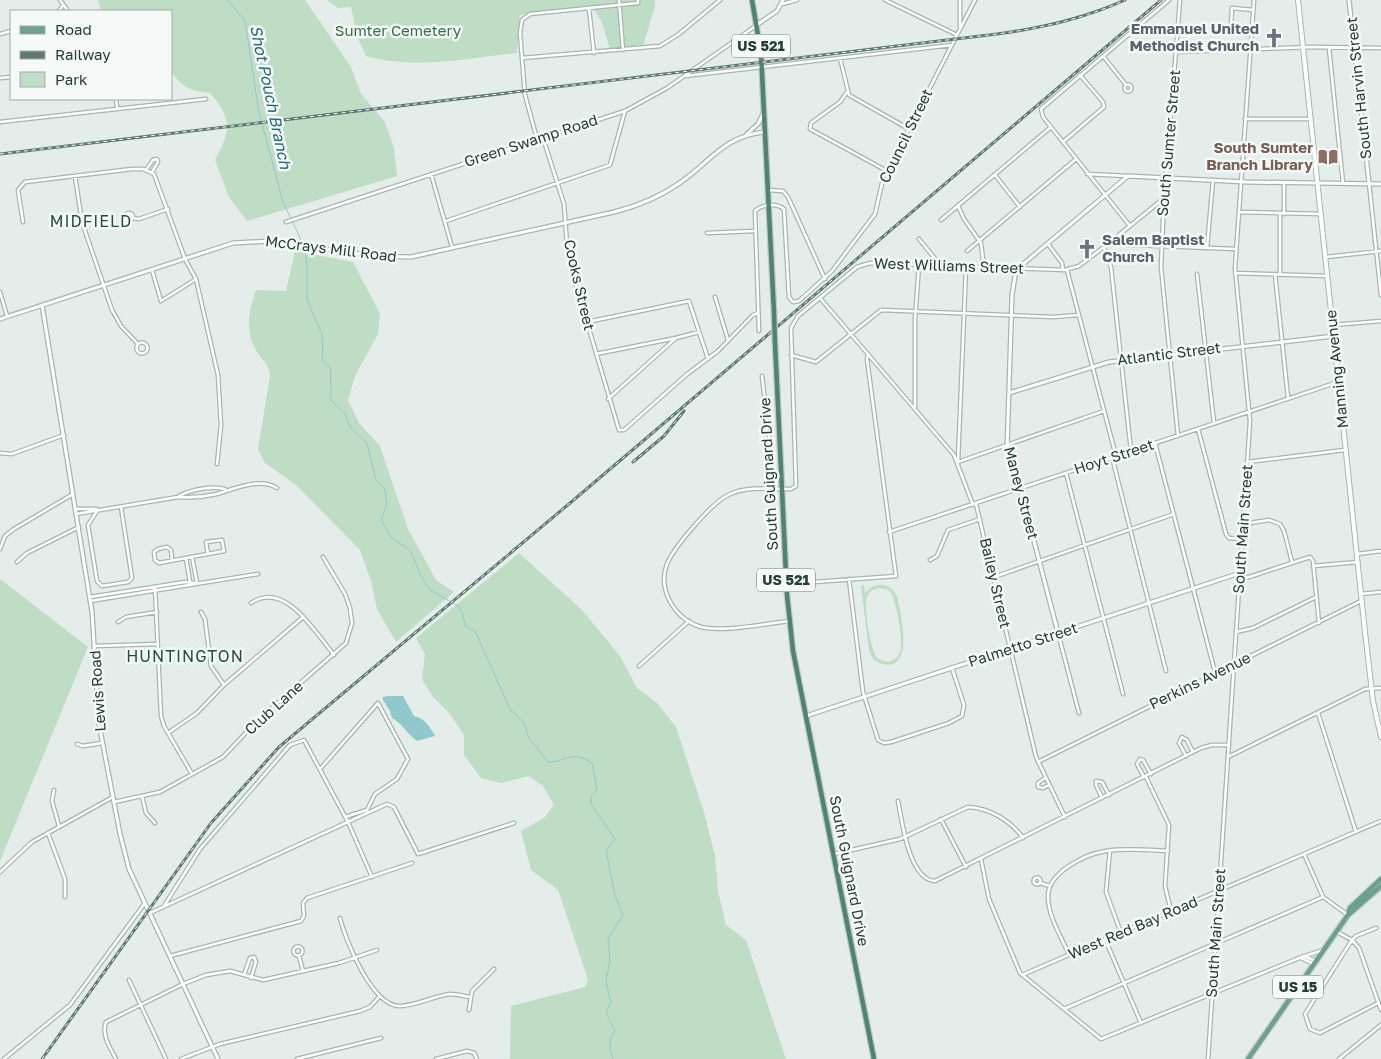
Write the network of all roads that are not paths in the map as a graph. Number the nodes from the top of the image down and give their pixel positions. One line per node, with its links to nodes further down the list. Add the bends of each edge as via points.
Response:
1 (60, 0): 18 (street)
2 (619, 0): 19 (street)
3 (720, 0): 33 (street, via 669,42 657,47)
4 (752, 0): 24 (highway, South Guignard Drive / US 521)
5 (797, 0): 16 (street)
6 (885, 0): 17 (street)
7 (894, 0): 17 (street)
8 (960, 0): 26 (street)
9 (975, 0): 26 (street, Council Street)
10 (1169, 0): 37 (street)
11 (1180, 0): 36 (street, South Sumter Street)
12 (1254, 0): 23 (street, South Main Street)
13 (1298, 0): 29 (main road, Manning Avenue)
14 (1349, 0): 31 (street, South Harvin Street)
15 (638, 2): 19 (street)
16 (783, 2): 24 (street, via 774,14)
17 (894, 4): 27 (street)
18 (63, 5): 21 (street); 22 (street)
19 (619, 6): 20 (street); 33 (street)
20 (590, 9): 35 (street); 38 (street, via 530,14 523,18 520,28)
21 (60, 10)
22 (67, 10)
23 (1253, 10): 25 (street, via 1232,8); 34 (street, South Main Street)
24 (758, 24): 40 (highway, South Guignard Drive / US 521); 42 (street, Green Swamp Road)
25 (1231, 26)
26 (960, 29): 27 (street, Council Street)
27 (957, 35): 28 (street, Council Street)
28 (952, 45): 39 (street); 54 (street, Council Street)
29 (1303, 47): 30 (street); 34 (street); 51 (main road, Manning Avenue)
30 (1329, 47): 31 (street); 75 (street)
31 (1354, 48): 32 (street); 76 (street, South Harvin Street)
32 (1381, 48)
33 (623, 50): 35 (street)
34 (1250, 50): 36 (street); 50 (street, South Main Street)
35 (594, 52): 38 (street)
36 (1177, 52): 69 (street, South Sumter Street)
37 (1102, 56): 41 (street); 43 (street)
38 (522, 58): 58 (street, via 525,95)
39 (840, 58): 40 (street); 44 (street)
40 (762, 68): 42 (street); 49 (highway, South Guignard Drive / US 521)
41 (1080, 75): 53 (street, via 1041,109); 59 (street, via 1104,107)
42 (683, 76): 48 (street, Green Swamp Road, via 657,95)
43 (1126, 85)
44 (847, 92): 54 (street, via 857,101); 62 (street, via 840,102 811,123 810,129)
45 (206, 98): 47 (street)
46 (116, 100): 47 (street)
47 (117, 108): 52 (street)
48 (625, 111): 57 (street, Green Swamp Road); 71 (street, via 610,165)
49 (764, 112): 55 (highway, South Guignard Drive / US 521); 56 (street, via 758,124)
50 (1245, 119): 51 (street); 72 (street, South Main Street)
51 (1311, 119): 74 (main road, Manning Avenue)
52 (0, 122)
53 (1051, 127): 59 (street); 66 (street)
54 (909, 129): 62 (street, Council Street)
55 (765, 132): 56 (street, McCrays Mill Road); 78 (highway, South Guignard Drive / US 521)
56 (747, 134): 94 (street, McCrays Mill Road, via 728,143 687,178 654,198 625,209)
57 (543, 138): 58 (street, Green Swamp Road); 71 (street, Cooks Street)
58 (537, 139): 64 (street, Green Swamp Road)
59 (1063, 142): 60 (street)
60 (1076, 159): 65 (street); 83 (street)
61 (146, 170): 63 (street); 63 (street, via 157,159); 67 (street)
62 (887, 171): 125 (street, Council Street, via 875,214)
63 (152, 172): 84 (street)
64 (432, 174): 91 (street, Green Swamp Road); 92 (street)
65 (1086, 174): 68 (street); 79 (street)
66 (995, 175): 82 (street); 83 (street)
67 (75, 176): 93 (street, via 20,185); 126 (street, via 82,222)
68 (1128, 176): 69 (street); 79 (street)
69 (1166, 177): 70 (street); 80 (street, South Sumter Street)
70 (1213, 180): 72 (street); 104 (street)
71 (558, 182): 92 (street); 94 (street, Cooks Street)
72 (1241, 182): 73 (street); 85 (street, South Main Street)
73 (1284, 182): 74 (street); 87 (street)
74 (1318, 182): 75 (street); 88 (main road, Manning Avenue)
75 (1343, 183): 76 (street)
76 (1369, 183): 77 (street); 109 (street, South Harvin Street)
77 (1381, 184)
78 (768, 190): 81 (highway, South Guignard Drive / US 521); 125 (street, via 783,191 788,196)
79 (1105, 196): 95 (street); 100 (street)
80 (1164, 199): 95 (street); 102 (street, South Sumter Street)
81 (769, 206): 96 (street, via 755,210); 125 (street, Council Street, via 781,206 784,211 789,297 793,302 799,301); 184 (highway, South Guignard Drive / US 521, bridge)
82 (958, 206): 90 (street); 99 (street)
83 (1020, 207): 99 (street)
84 (168, 209): 89 (street); 111 (street)
85 (1238, 212): 86 (street); 106 (street, South Main Street)
86 (1280, 214): 87 (street); 122 (street)
87 (1284, 214): 88 (street)
88 (1321, 214): 110 (main road, Manning Avenue)
89 (133, 218)
90 (941, 220)
91 (288, 221)
92 (446, 221): 105 (street)
93 (23, 222)
94 (566, 223): 105 (street, McCrays Mill Road); 140 (street, Cooks Street, via 569,258)
95 (1130, 226): 101 (street)
96 (754, 231): 97 (street); 133 (street)
97 (707, 233)
98 (919, 240): 113 (street)
99 (980, 240): 107 (street); 115 (street)
100 (1048, 243): 116 (street); 118 (street)
101 (1108, 244): 102 (street); 103 (street)
102 (1161, 246): 104 (street); 154 (street, South Sumter Street)
103 (1104, 247): 118 (street, via 1079,266); 157 (street, via 1111,268)
104 (1207, 248): 106 (street)
105 (453, 249): 111 (street, McCrays Mill Road, via 392,257 272,240 241,242)
106 (1236, 249): 119 (street, South Main Street)
107 (967, 251)
108 (1381, 251): 109 (street)
109 (1376, 252): 110 (street); 128 (street, South Harvin Street)
110 (1326, 257): 123 (main road, Manning Avenue)
111 (185, 259): 117 (street, McCrays Mill Road); 124 (street)
112 (919, 265): 113 (street, West Williams Street); 130 (street, West Williams Street, via 863,264); 132 (street)
113 (940, 266): 114 (street, West Williams Street)
114 (966, 267): 115 (street, West Williams Street); 134 (street)
115 (984, 268): 116 (street, West Williams Street)
116 (1017, 268): 118 (street, West Williams Street); 135 (street, Maney Street, via 1013,279)
117 (152, 270): 124 (street, via 161,301); 126 (street, McCrays Mill Road)
118 (1065, 270): 136 (street)
119 (1235, 273): 121 (street); 150 (street, South Main Street)
120 (1197, 274): 151 (street)
121 (1275, 274): 122 (street); 148 (street)
122 (1280, 274): 123 (street)
123 (1328, 276): 141 (main road, Manning Avenue)
124 (196, 279): 179 (street, via 219,379 221,433)
125 (825, 279)
126 (103, 286): 131 (street, McCrays Mill Road); 149 (street, via 117,319)
127 (0, 292): 137 (street)
128 (1381, 295)
129 (715, 297): 147 (street)
130 (820, 298): 144 (street); 155 (street, West Williams Street, via 792,324)
131 (42, 305): 137 (street, McCrays Mill Road); 169 (street, Lewis Road)
132 (916, 311): 134 (street); 144 (street, via 878,311); 164 (street)
133 (758, 313): 142 (street); 147 (street)
134 (964, 313): 135 (street); 177 (street)
135 (1011, 315): 136 (street); 161 (street, Maney Street)
136 (1079, 315): 158 (street)
137 (7, 317): 138 (street, McCrays Mill Road)
138 (0, 319)
139 (1381, 321): 141 (street)
140 (587, 322): 143 (street, via 689,301); 152 (street, Cooks Street)
141 (1333, 326): 145 (main road, Manning Avenue)
142 (759, 331)
143 (699, 332): 146 (street); 156 (street)
144 (850, 333): 153 (street); 155 (street, via 816,362)
145 (1334, 336): 148 (street, Atlantic Street); 160 (main road, Manning Avenue)
146 (676, 338): 152 (street); 163 (street)
147 (728, 340): 156 (street)
148 (1282, 342): 150 (street, Atlantic Street); 162 (street)
149 (138, 344): 149 (street, via 138,352 145,352 145,344)
150 (1243, 346): 151 (street, Atlantic Street); 166 (street, South Main Street)
151 (1206, 350): 154 (street, Atlantic Street); 167 (street)
152 (596, 354): 163 (street, Cooks Street)
153 (868, 354): 164 (street); 197 (street)
154 (1169, 354): 157 (street, Atlantic Street); 170 (street, South Sumter Street)
155 (791, 355): 184 (street, West Williams Street, via 797,480 794,488)
156 (708, 359): 163 (street, Cooks Street, via 621,430)
157 (1121, 360): 158 (street, Atlantic Street); 174 (street)
158 (1092, 366): 161 (street, Atlantic Street); 165 (street)
159 (762, 376): 183 (street, via 770,436)
160 (1339, 382): 162 (street, Hoyt Street); 173 (main road, Manning Avenue)
161 (1009, 393): 172 (street, Maney Street)
162 (1288, 398): 166 (street, Hoyt Street)
163 (608, 399)
164 (915, 408): 177 (street)
165 (1104, 411): 172 (street); 176 (street)
166 (1250, 411): 167 (street, Hoyt Street); 178 (street, South Main Street)
167 (1214, 423): 168 (street, Hoyt Street)
168 (1198, 429): 170 (street, Hoyt Street); 198 (street, via 1226,534 1229,538)
169 (64, 436): 175 (street, via 12,454); 186 (street, Lewis Road)
170 (1178, 436): 171 (street, Hoyt Street)
171 (1155, 443): 174 (street, Hoyt Street); 192 (street)
172 (1007, 445): 177 (street); 185 (street, Maney Street)
173 (1346, 450): 178 (street); 203 (main road, Manning Avenue)
174 (1131, 451): 176 (street, Hoyt Street)
175 (0, 453)
176 (1114, 457): 180 (street, Hoyt Street); 196 (street)
177 (958, 462): 188 (street, Bailey Street)
178 (1247, 462): 194 (street, South Main Street)
179 (217, 464)
180 (1066, 473): 185 (street, Hoyt Street); 199 (street)
181 (277, 488): 182 (street, via 254,485)
182 (227, 489): 187 (street, via 217,494); 187 (street, via 188,492)
183 (768, 489): 184 (street); 236 (street, via 740,491 718,501 668,562 665,576 668,599)
184 (782, 489): 221 (highway, South Guignard Drive / US 521)
185 (1020, 489): 188 (street, Hoyt Street); 209 (street, Maney Street)
186 (74, 494): 191 (street, Lewis Road); 200 (street, via 14,529 3,538)
187 (178, 497): 189 (street)
188 (975, 504): 193 (street, Bailey Street); 197 (street, Hoyt Street)
189 (121, 506): 190 (street); 190 (street, via 132,578 128,582 102,586 96,581 88,527)
190 (98, 510): 191 (street)
191 (76, 511): 195 (street, Lewis Road)
192 (1174, 514): 196 (street); 223 (street)
193 (980, 519): 208 (street, via 948,530 937,556); 216 (street, Bailey Street)
194 (1243, 524): 198 (street, South Main Street); 211 (street, via 1269,520 1280,524)
195 (78, 527): 210 (street, via 27,553); 228 (street, Lewis Road)
196 (1129, 529): 199 (street); 231 (street)
197 (889, 532): 217 (street, via 896,576)
198 (1242, 539): 214 (street, South Main Street)
199 (1086, 545): 209 (street); 235 (street)
200 (0, 549)
201 (1381, 551): 203 (street)
202 (208, 554): 202 (street, via 206,542 222,540 224,551); 204 (street)
203 (1357, 554): 212 (main road, Manning Avenue)
204 (192, 557): 206 (street); 219 (street)
205 (323, 557): 245 (street, Club Lane, via 345,594 352,617 346,643)
206 (186, 558): 207 (street); 220 (street)
207 (172, 560): 207 (street, via 159,563 154,552 168,547)
208 (930, 560)
209 (1040, 561): 216 (street); 241 (street, Maney Street)
210 (17, 562)
211 (1292, 562): 213 (street, via 1310,557); 218 (street)
212 (1358, 562): 213 (street); 226 (main road, Manning Avenue)
213 (1313, 566): 227 (street)
214 (1240, 573): 218 (street, South Main Street); 223 (street, Palmetto Street)
215 (258, 574): 219 (street)
216 (994, 577): 244 (street, Bailey Street)
217 (849, 579): 221 (street); 255 (street)
218 (1239, 580): 240 (street, South Main Street)
219 (196, 583): 220 (street)
220 (190, 584): 222 (street); 224 (street)
221 (787, 584): 237 (highway, South Guignard Drive / US 521)
222 (155, 587): 224 (street); 228 (street)
223 (1193, 588): 231 (street, Palmetto Street); 250 (street)
224 (156, 592): 228 (street); 232 (street)
225 (1381, 592): 226 (street)
226 (1361, 594): 229 (main road, Manning Avenue)
227 (1316, 597): 239 (street); 240 (street, via 1253,628)
228 (90, 599): 243 (street, Lewis Road)
229 (1362, 600): 239 (street, Perkins Avenue); 252 (main road, Manning Avenue)
230 (251, 603): 234 (street, via 259,598 280,599 291,605)
231 (1148, 603): 235 (street, Palmetto Street); 249 (street)
232 (157, 612): 238 (street, via 126,617); 242 (street)
233 (201, 612): 251 (street, via 205,619 211,666)
234 (302, 618): 245 (street); 251 (street)
235 (1103, 618): 241 (street, Palmetto Street); 254 (street)
236 (688, 621): 237 (street, via 706,628 717,628); 247 (street)
237 (790, 621): 258 (highway, South Guignard Drive / US 521)
238 (118, 622)
239 (1319, 622): 246 (street, Perkins Avenue)
240 (1236, 632): 246 (street, South Main Street)
241 (1058, 633): 244 (street, Palmetto Street); 256 (street, Maney Street)
242 (158, 644): 243 (street); 259 (street, via 161,716)
243 (94, 646): 261 (street, Lewis Road, via 96,704)
244 (1011, 649): 248 (street, Palmetto Street); 267 (street, Bailey Street)
245 (334, 655): 270 (street, Club Lane, via 256,721 227,754)
246 (1234, 664): 250 (street, Perkins Avenue); 263 (street, South Main Street)
247 (638, 666)
248 (952, 668): 255 (street, Palmetto Street); 255 (street, via 964,712 949,723 882,742 877,738)
249 (1166, 672)
250 (1215, 672): 267 (street, Perkins Avenue)
251 (224, 685): 259 (street, via 197,713)
252 (1372, 688): 253 (street); 257 (street); 260 (main road, Manning Avenue)
253 (1381, 688)
254 (1123, 694)
255 (865, 698): 258 (street, Palmetto Street)
256 (1079, 713)
257 (1318, 713): 266 (street); 289 (street)
258 (805, 716): 295 (highway, South Guignard Drive / US 521)
259 (168, 733): 270 (street)
260 (1381, 737)
261 (102, 743): 262 (street); 277 (street, Lewis Road)
262 (77, 744)
263 (1229, 745): 264 (street, via 1212,745); 266 (street, South Main Street)
264 (1193, 752): 265 (street); 265 (street, via 1182,737 1180,743)
265 (1186, 756): 269 (street)
266 (1228, 757): 306 (street, South Main Street)
267 (1038, 762): 272 (street, Bailey Street)
268 (320, 769): 281 (street); 281 (street, via 378,704 408,759 406,766 397,779 376,794 367,810); 310 (street, via 304,740 290,745 200,849)
269 (1151, 774): 271 (street); 271 (street, via 1143,760 1138,760)
270 (192, 775): 276 (street, Club Lane, via 160,792)
271 (1145, 777): 275 (street); 294 (street, via 1168,821)
272 (1046, 778): 273 (street, Bailey Street); 273 (street, Bailey Street, via 1038,783 1038,787)
273 (1049, 785): 282 (street, Bailey Street)
274 (54, 790): 288 (street, via 52,801)
275 (1109, 795): 278 (street); 278 (street, via 1102,782 1096,781)
276 (142, 796): 280 (street, Club Lane); 287 (street, via 146,813)
277 (113, 797): 280 (street, Lewis Road); 288 (street)
278 (1102, 798): 282 (street)
279 (898, 801): 291 (street)
280 (114, 802): 309 (street, Lewis Road, via 125,857)
281 (345, 817): 285 (street)
282 (1066, 817): 292 (street)
283 (941, 819): 291 (street); 292 (street, via 961,808 976,808 1009,822); 299 (street)
284 (1381, 821): 289 (street, West Red Bay Road)
285 (348, 822): 286 (street, via 391,804 415,851 421,854); 301 (street); 310 (street)
286 (514, 822)
287 (155, 823)
288 (59, 826): 290 (street)
289 (1356, 832): 296 (street, West Red Bay Road)
290 (48, 833): 300 (street, via 25,847); 307 (street, via 65,879)
291 (905, 836): 295 (street, via 884,844); 299 (street, via 915,866 929,880 941,879)
292 (1023, 838): 297 (street)
293 (1110, 850): 294 (street); 304 (street, via 1065,868); 317 (street, via 1107,898)
294 (1168, 851): 311 (street, via 1166,894)
295 (833, 854): 358 (highway, South Guignard Drive / US 521)
296 (1304, 854): 306 (street, West Red Bay Road); 308 (street)
297 (981, 859): 299 (street); 333 (street, via 989,899)
298 (412, 863): 301 (street)
299 (966, 867)
300 (0, 872)
301 (372, 877): 324 (street, via 307,898 303,903 301,921)
302 (1381, 879): 313 (main road, US 15, via 1354,904)
303 (1040, 883): 304 (street)
304 (1050, 886): 323 (street, via 1049,906)
305 (1381, 886): 313 (main road, US 15)
306 (1219, 891): 311 (street, West Red Bay Road); 320 (street, South Main Street)
307 (65, 897)
308 (1323, 897): 313 (street); 320 (street)
309 (145, 903): 312 (street, Lewis Road); 350 (street, via 70,1005)
310 (163, 907): 312 (street)
311 (1171, 911): 317 (street, West Red Bay Road)
312 (150, 914): 324 (street, Lewis Road)
313 (1348, 915): 316 (main road, US 15)
314 (340, 918): 326 (street)
315 (1376, 928): 319 (street)
316 (1336, 932): 319 (street); 321 (main road, US 15)
317 (1121, 933): 318 (street, West Red Bay Road)
318 (1105, 940): 323 (street, West Red Bay Road); 336 (street)
319 (1352, 940): 341 (street, via 1360,950); 341 (street, via 1306,1009 1309,1026 1314,1033 1320,1033)
320 (1216, 944): 336 (street); 338 (street, South Main Street)
321 (1325, 949): 327 (street); 329 (main road, US 15)
322 (377, 950): 326 (street)
323 (1069, 955): 333 (street, West Red Bay Road)
324 (170, 956): 337 (street, Lewis Road)
325 (299, 956): 331 (street)
326 (354, 956): 331 (street); 339 (street)
327 (1304, 956): 328 (street); 329 (street)
328 (1300, 958): 329 (street); 338 (street)
329 (1315, 963): 360 (main road, US 15)
330 (494, 969): 340 (street, via 475,987)
331 (303, 971): 334 (street, via 262,980)
332 (244, 975): 334 (street); 334 (street, via 250,958 254,957); 337 (street, via 221,972)
333 (1022, 975): 343 (street)
334 (251, 978)
335 (129, 980): 342 (street)
336 (1124, 983): 343 (street); 346 (street)
337 (183, 984): 342 (street); 349 (street, Lewis Road)
338 (1212, 994): 346 (street); 359 (street, South Main Street)
339 (379, 997): 340 (street, via 396,1006 450,994); 349 (street, via 370,1007 360,1011)
340 (470, 997): 344 (street)
341 (1378, 1003): 345 (street)
342 (140, 1004): 351 (street, via 112,1017 105,1024 105,1036); 352 (street)
343 (1064, 1009): 346 (street, via 1101,1039)
344 (468, 1010)
345 (1381, 1010)
346 (1141, 1023)
347 (1381, 1025): 361 (street)
348 (381, 1038): 355 (street)
349 (212, 1047): 353 (street); 354 (street, Lewis Road)
350 (4, 1059)
351 (116, 1059)
352 (166, 1059)
353 (181, 1059)
354 (218, 1059)
355 (298, 1059)
356 (436, 1059): 357 (street, via 467,1051 474,1053)
357 (477, 1059)
358 (874, 1059)
359 (1208, 1059)
360 (1248, 1059)
361 (1339, 1059)

